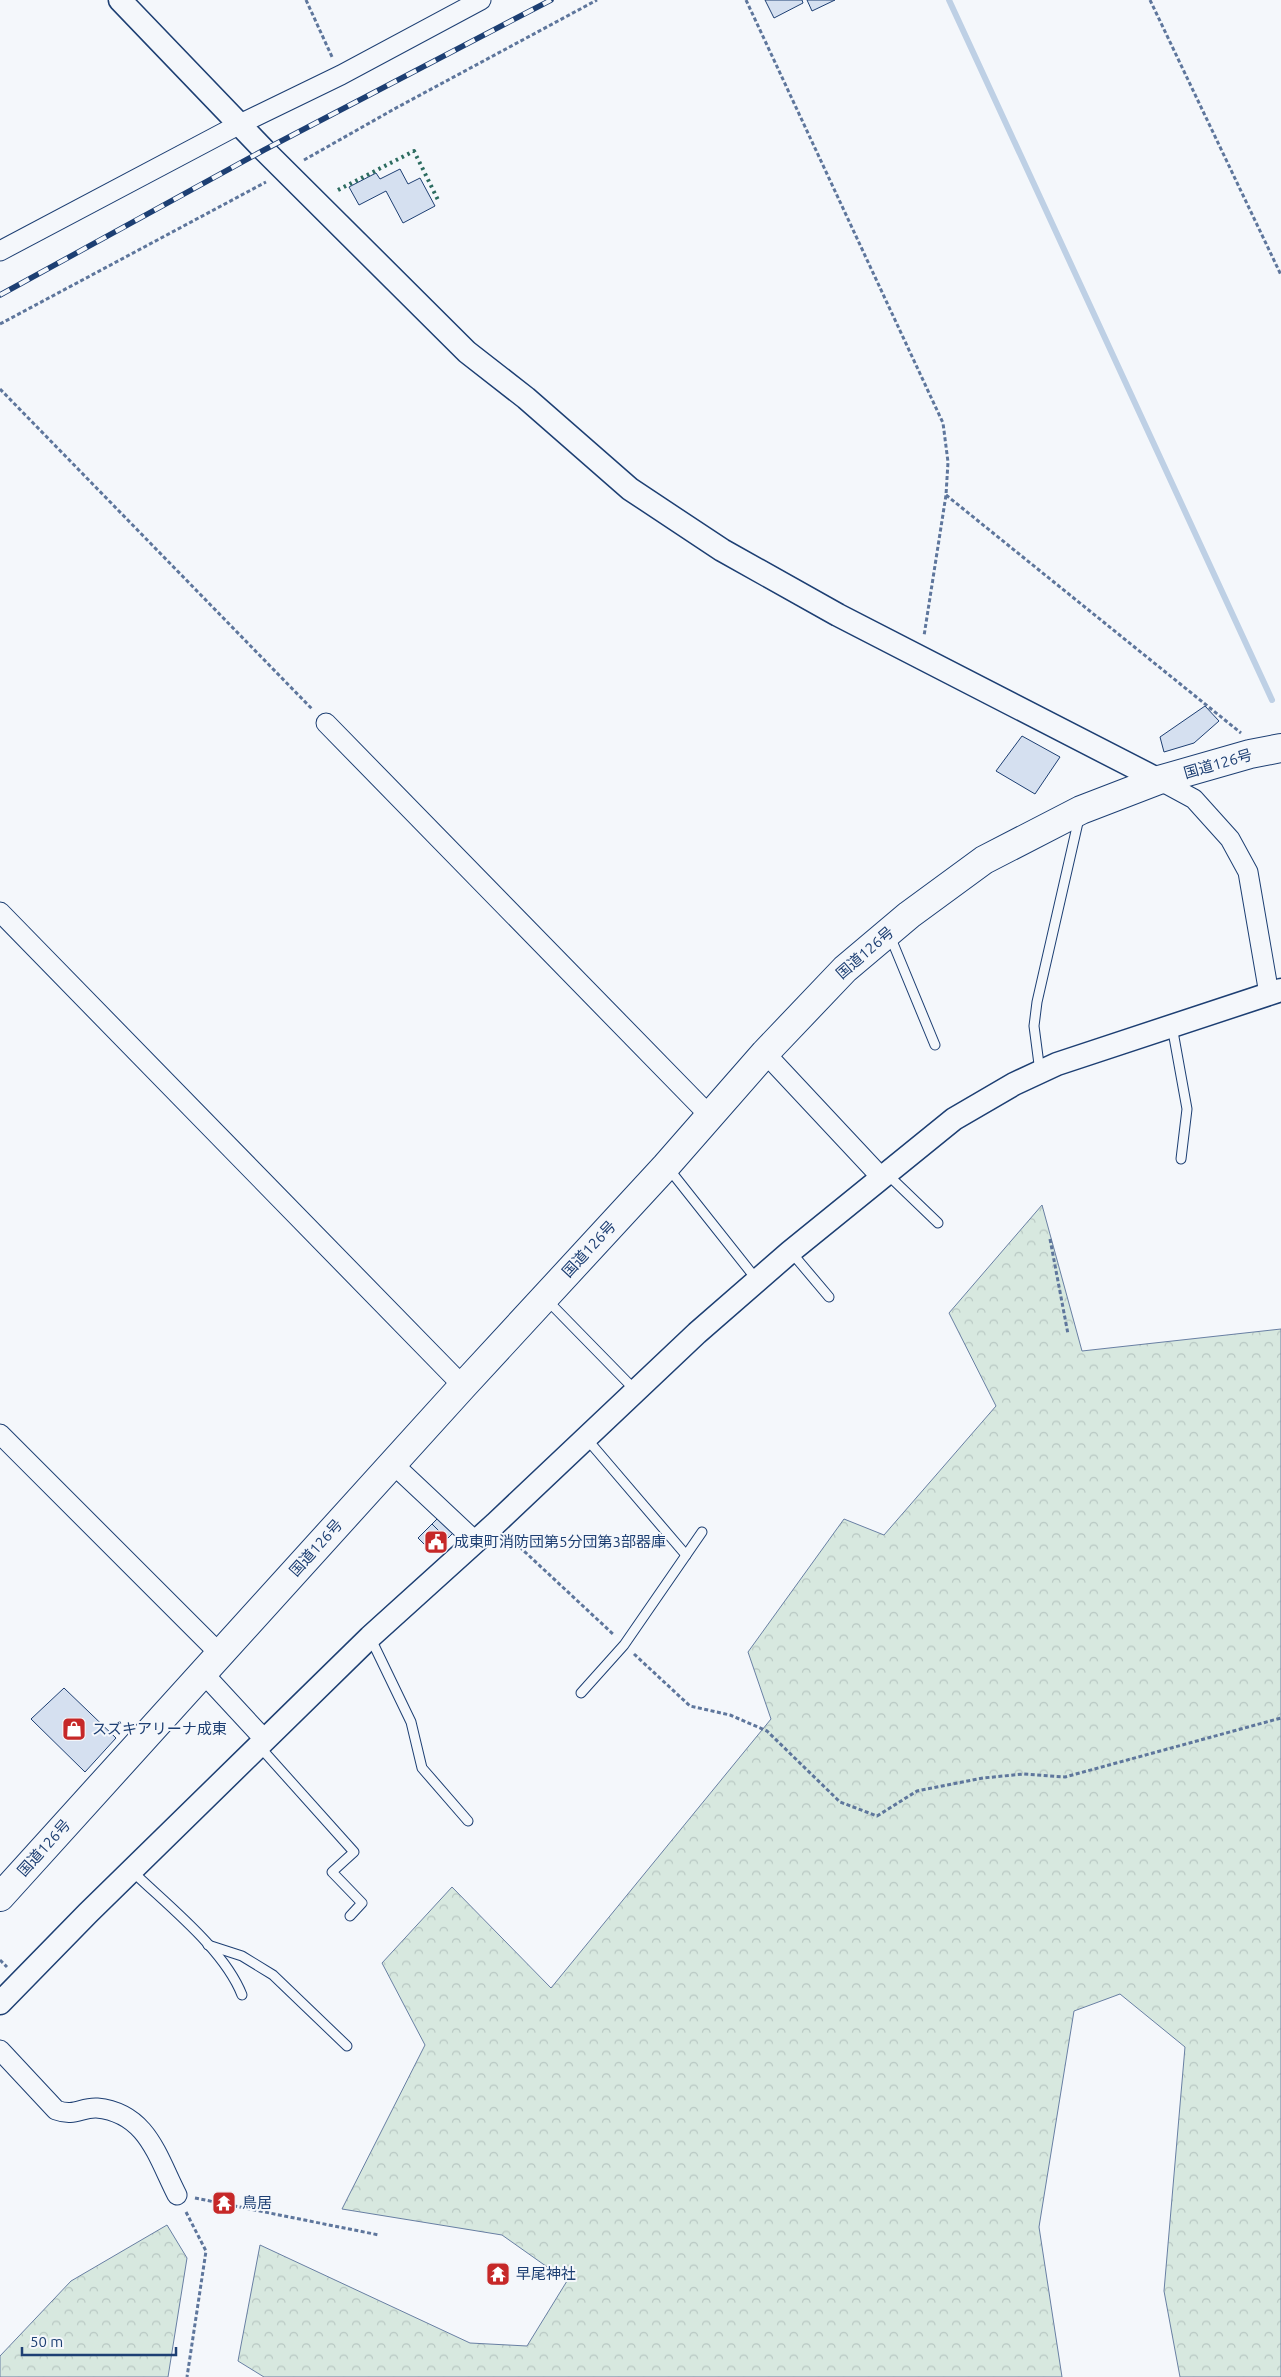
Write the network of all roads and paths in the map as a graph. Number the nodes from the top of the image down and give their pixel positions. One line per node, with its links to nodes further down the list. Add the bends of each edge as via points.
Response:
1 (120, 0): 7 (street)
2 (306, 0): 6 (path)
3 (481, 0): 6 (street)
4 (746, 0): 11 (path, via 943,423 948,462)
5 (1150, 0): 9 (path)
6 (341, 75): 7 (street)
7 (240, 124): 8 (street); 12 (street, via 467,352 526,398 630,489 722,550)
8 (0, 250)
9 (1281, 275)
10 (0, 389): 13 (path)
11 (946, 495): 12 (path); 15 (path, via 1245,735)
12 (921, 659): 16 (street)
13 (326, 723): 25 (street)
14 (1281, 748): 15 (highway, 国道126号)
15 (1250, 754): 16 (highway, 国道126号)
16 (1159, 780): 17 (highway, 国道126号); 20 (street, via 1194,799 1230,839 1248,872)
17 (1081, 810): 19 (highway, 国道126号, via 984,860); 24 (lane, via 1036,1002 1034,1026)
18 (0, 912): 36 (street)
19 (889, 932): 22 (lane); 23 (highway, 国道126号, via 845,969)
20 (1275, 992): 21 (street)
21 (1172, 1026): 24 (street); 26 (lane, via 1187,1109)
22 (935, 1045)
23 (765, 1053): 25 (highway, 国道126号); 28 (street)
24 (1040, 1072): 28 (street, via 954,1118)
25 (710, 1116): 27 (highway, 国道126号)
26 (1181, 1159)
27 (666, 1166): 32 (lane); 33 (highway, 国道126号)
28 (883, 1175): 29 (lane); 31 (street)
29 (938, 1223)
30 (1050, 1239): 35 (path)
31 (790, 1252): 32 (street); 34 (lane)
32 (757, 1281): 37 (street, via 696,1332)
33 (545, 1297): 36 (highway, 国道126号); 37 (lane)
34 (830, 1297)
35 (1068, 1334)
36 (463, 1386): 40 (highway, 国道126号)
37 (636, 1391): 39 (street)
38 (0, 1434): 47 (street)
39 (586, 1438): 41 (street); 44 (lane)
40 (393, 1464): 43 (street); 47 (highway, 国道126号)
41 (495, 1524): 43 (street); 46 (path)
42 (702, 1532): 44 (lane)
43 (475, 1541): 45 (street)
44 (686, 1555): 46 (lane)
45 (370, 1637): 50 (street); 51 (lane, via 411,1722 422,1768)
46 (624, 1645): 48 (lane); 49 (path, via 690,1706 730,1715 767,1731 840,1802 877,1816 917,1791 983,1778 1016,1775 1065,1777)
47 (212, 1664): 50 (street); 53 (highway, 国道126号)
48 (581, 1693)
49 (1281, 1718)
50 (262, 1743): 52 (street); 54 (lane, via 354,1852 332,1872 362,1903)
51 (468, 1822)
52 (131, 1871): 55 (lane); 57 (street)
53 (0, 1897)
54 (350, 1916)
55 (208, 1945): 56 (lane, via 235,1977); 58 (lane, via 242,1956 273,1975)
56 (242, 1995)
57 (0, 2003)
58 (347, 2046)
59 (0, 2050): 60 (street, via 56,2110 68,2114 95,2108 122,2113 143,2130)
60 (177, 2195): 61 (path); 62 (path, via 206,2251)
61 (379, 2235)
62 (187, 2377)

